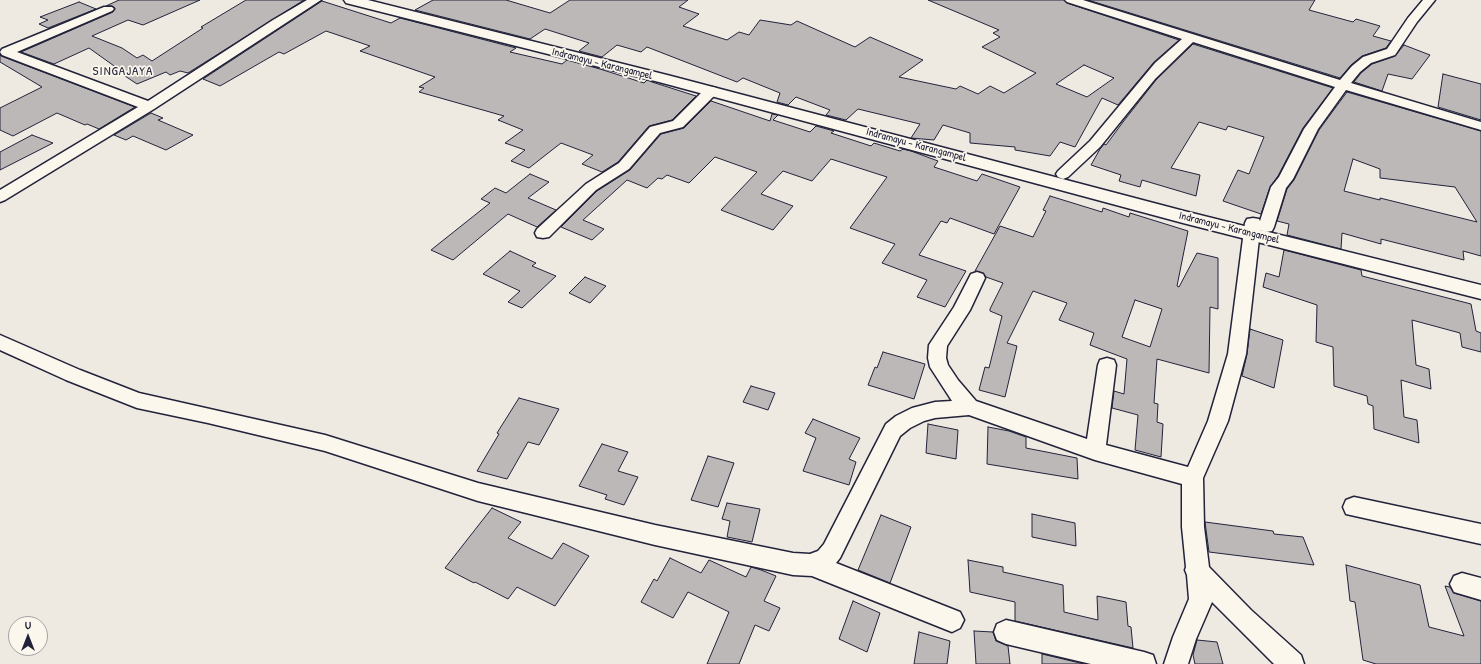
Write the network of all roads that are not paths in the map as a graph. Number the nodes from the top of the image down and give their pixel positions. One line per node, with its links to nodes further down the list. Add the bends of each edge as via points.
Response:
1 (108, 0): 10 (street, via 96,5 108,9 6,52)
2 (315, 0): 10 (street)
3 (351, 0): 9 (main road, Indramayu - Karangampel)
4 (379, 0): 9 (main road, Indramayu - Karangampel)
5 (1071, 0): 7 (street)
6 (1429, 0): 8 (street, via 1391,52 1368,60 1356,69)
7 (1190, 38): 8 (street); 13 (street, via 1159,66 1095,144)
8 (1343, 85): 11 (street); 15 (street, via 1311,129)
9 (708, 88): 12 (main road, Indramayu - Karangampel); 16 (street, via 678,124 655,130 624,166 591,187)
10 (149, 106): 14 (street)
11 (1481, 126)
12 (893, 134): 13 (main road, Indramayu - Karangampel); 15 (main road, Indramayu - Karangampel, via 1182,217)
13 (1063, 174): 15 (main road, Indramayu - Karangampel)
14 (0, 197)
15 (1257, 228): 18 (main road, Indramayu - Karangampel); 19 (main road, Indramayu - Karangampel); 24 (street, via 1237,354 1218,421)
16 (543, 233)
17 (976, 278): 22 (street, via 961,310 938,345 937,358 939,367)
18 (1481, 280)
19 (1481, 292)
20 (0, 342): 27 (street, via 137,400 324,444 478,492 670,538 793,564)
21 (1107, 365): 23 (street)
22 (969, 407): 23 (street); 27 (street, via 920,414 893,430 832,551 826,558)
23 (1095, 451): 24 (street)
24 (1193, 478): 28 (street, via 1192,527)
25 (1354, 507): 26 (street)
26 (1481, 534)
27 (812, 565): 29 (street)
28 (1196, 570): 32 (street, via 1201,599); 33 (street)
29 (952, 620)
30 (1006, 632): 31 (street)
31 (1144, 664)
32 (1176, 664)
33 (1292, 664)

